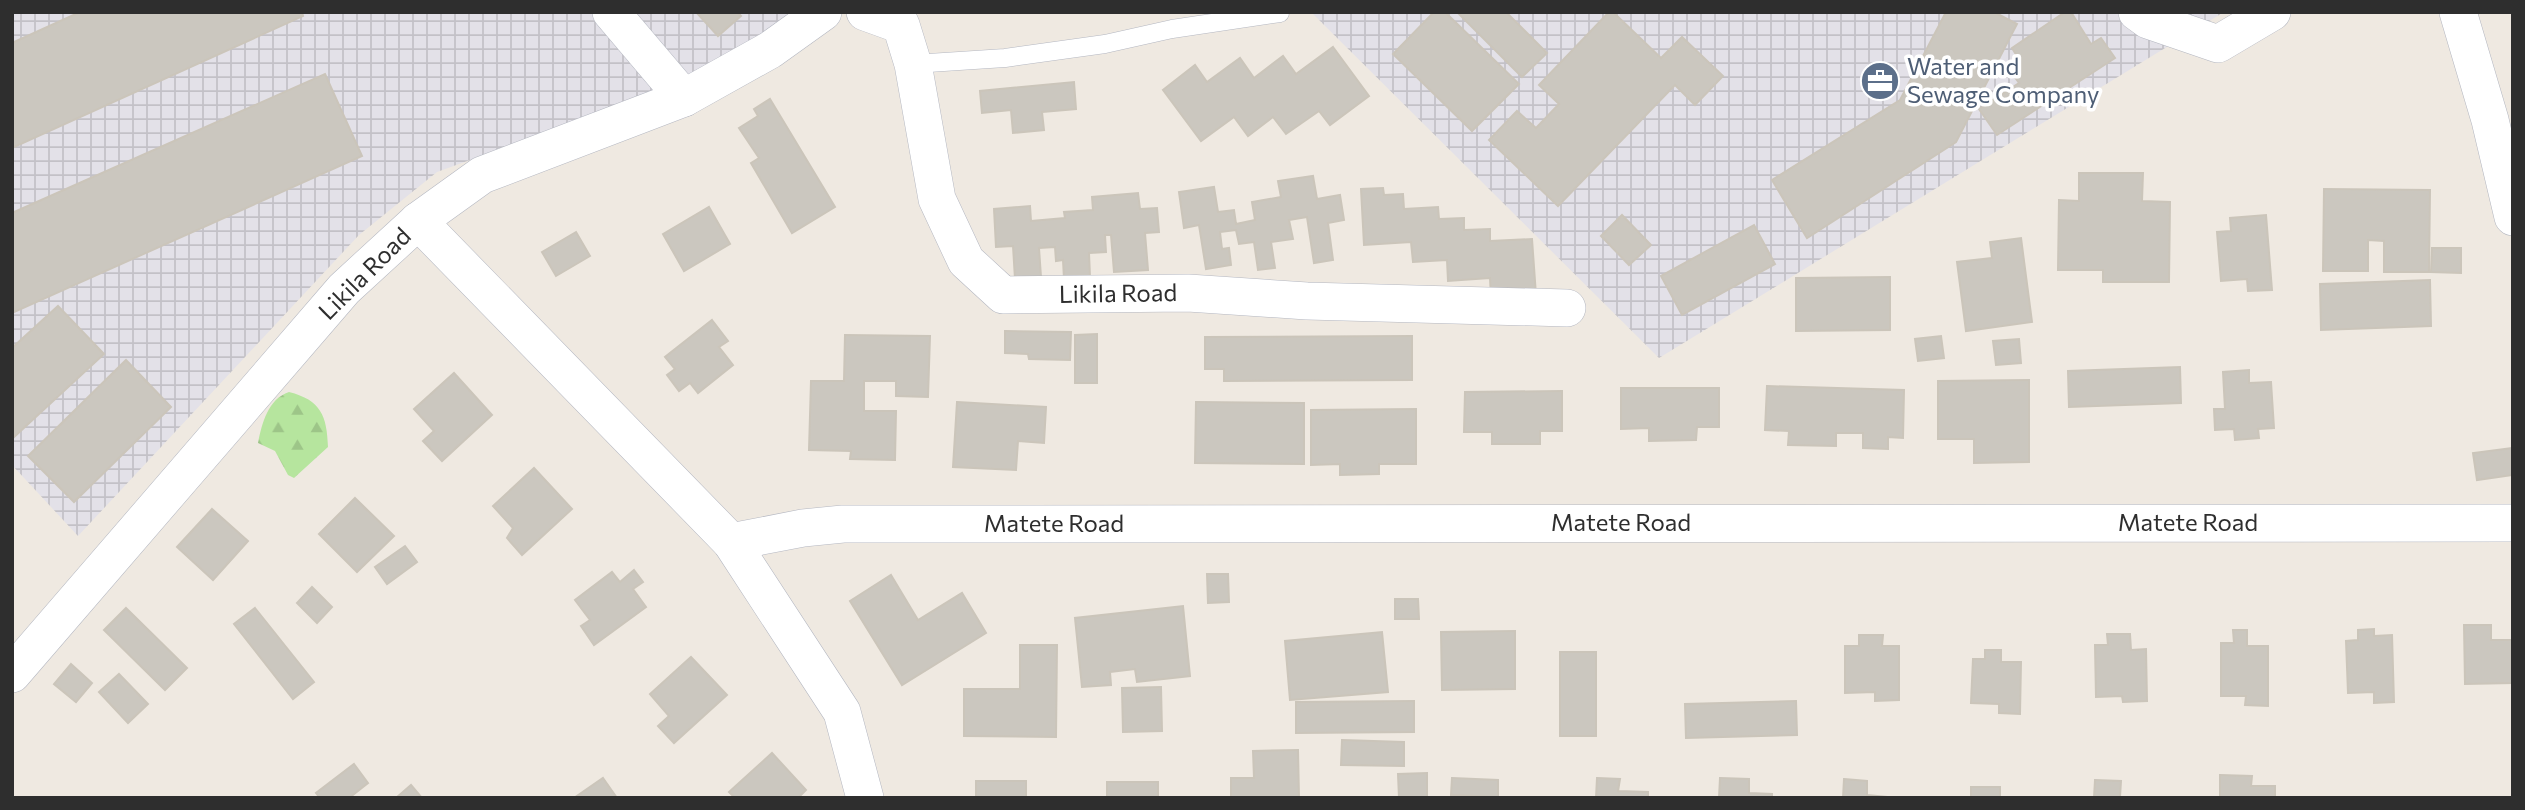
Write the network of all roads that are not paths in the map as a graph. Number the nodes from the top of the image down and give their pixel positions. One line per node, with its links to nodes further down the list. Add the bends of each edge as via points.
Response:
1 (611, 12): 9 (street)
2 (823, 12): 9 (street, Likila Road, via 770,50)
3 (865, 12): 8 (street, Likila Road, via 901,25)
4 (1280, 12): 8 (lane, via 1105,44 1005,58)
5 (2137, 12): 6 (street, via 2218,44)
6 (2272, 12)
7 (2458, 12): 10 (street)
8 (913, 64): 12 (street, Likila Road, via 937,199 966,261 1003,295 1188,293)
9 (684, 98): 11 (street, Likila Road, via 482,175)
10 (2513, 217)
11 (418, 221): 14 (street); 15 (street, Likila Road, via 344,289)
12 (1567, 308)
13 (2513, 523): 14 (street, Matete Road, via 843,524)
14 (731, 542): 16 (street, via 842,712)
15 (12, 674)
16 (865, 798)

